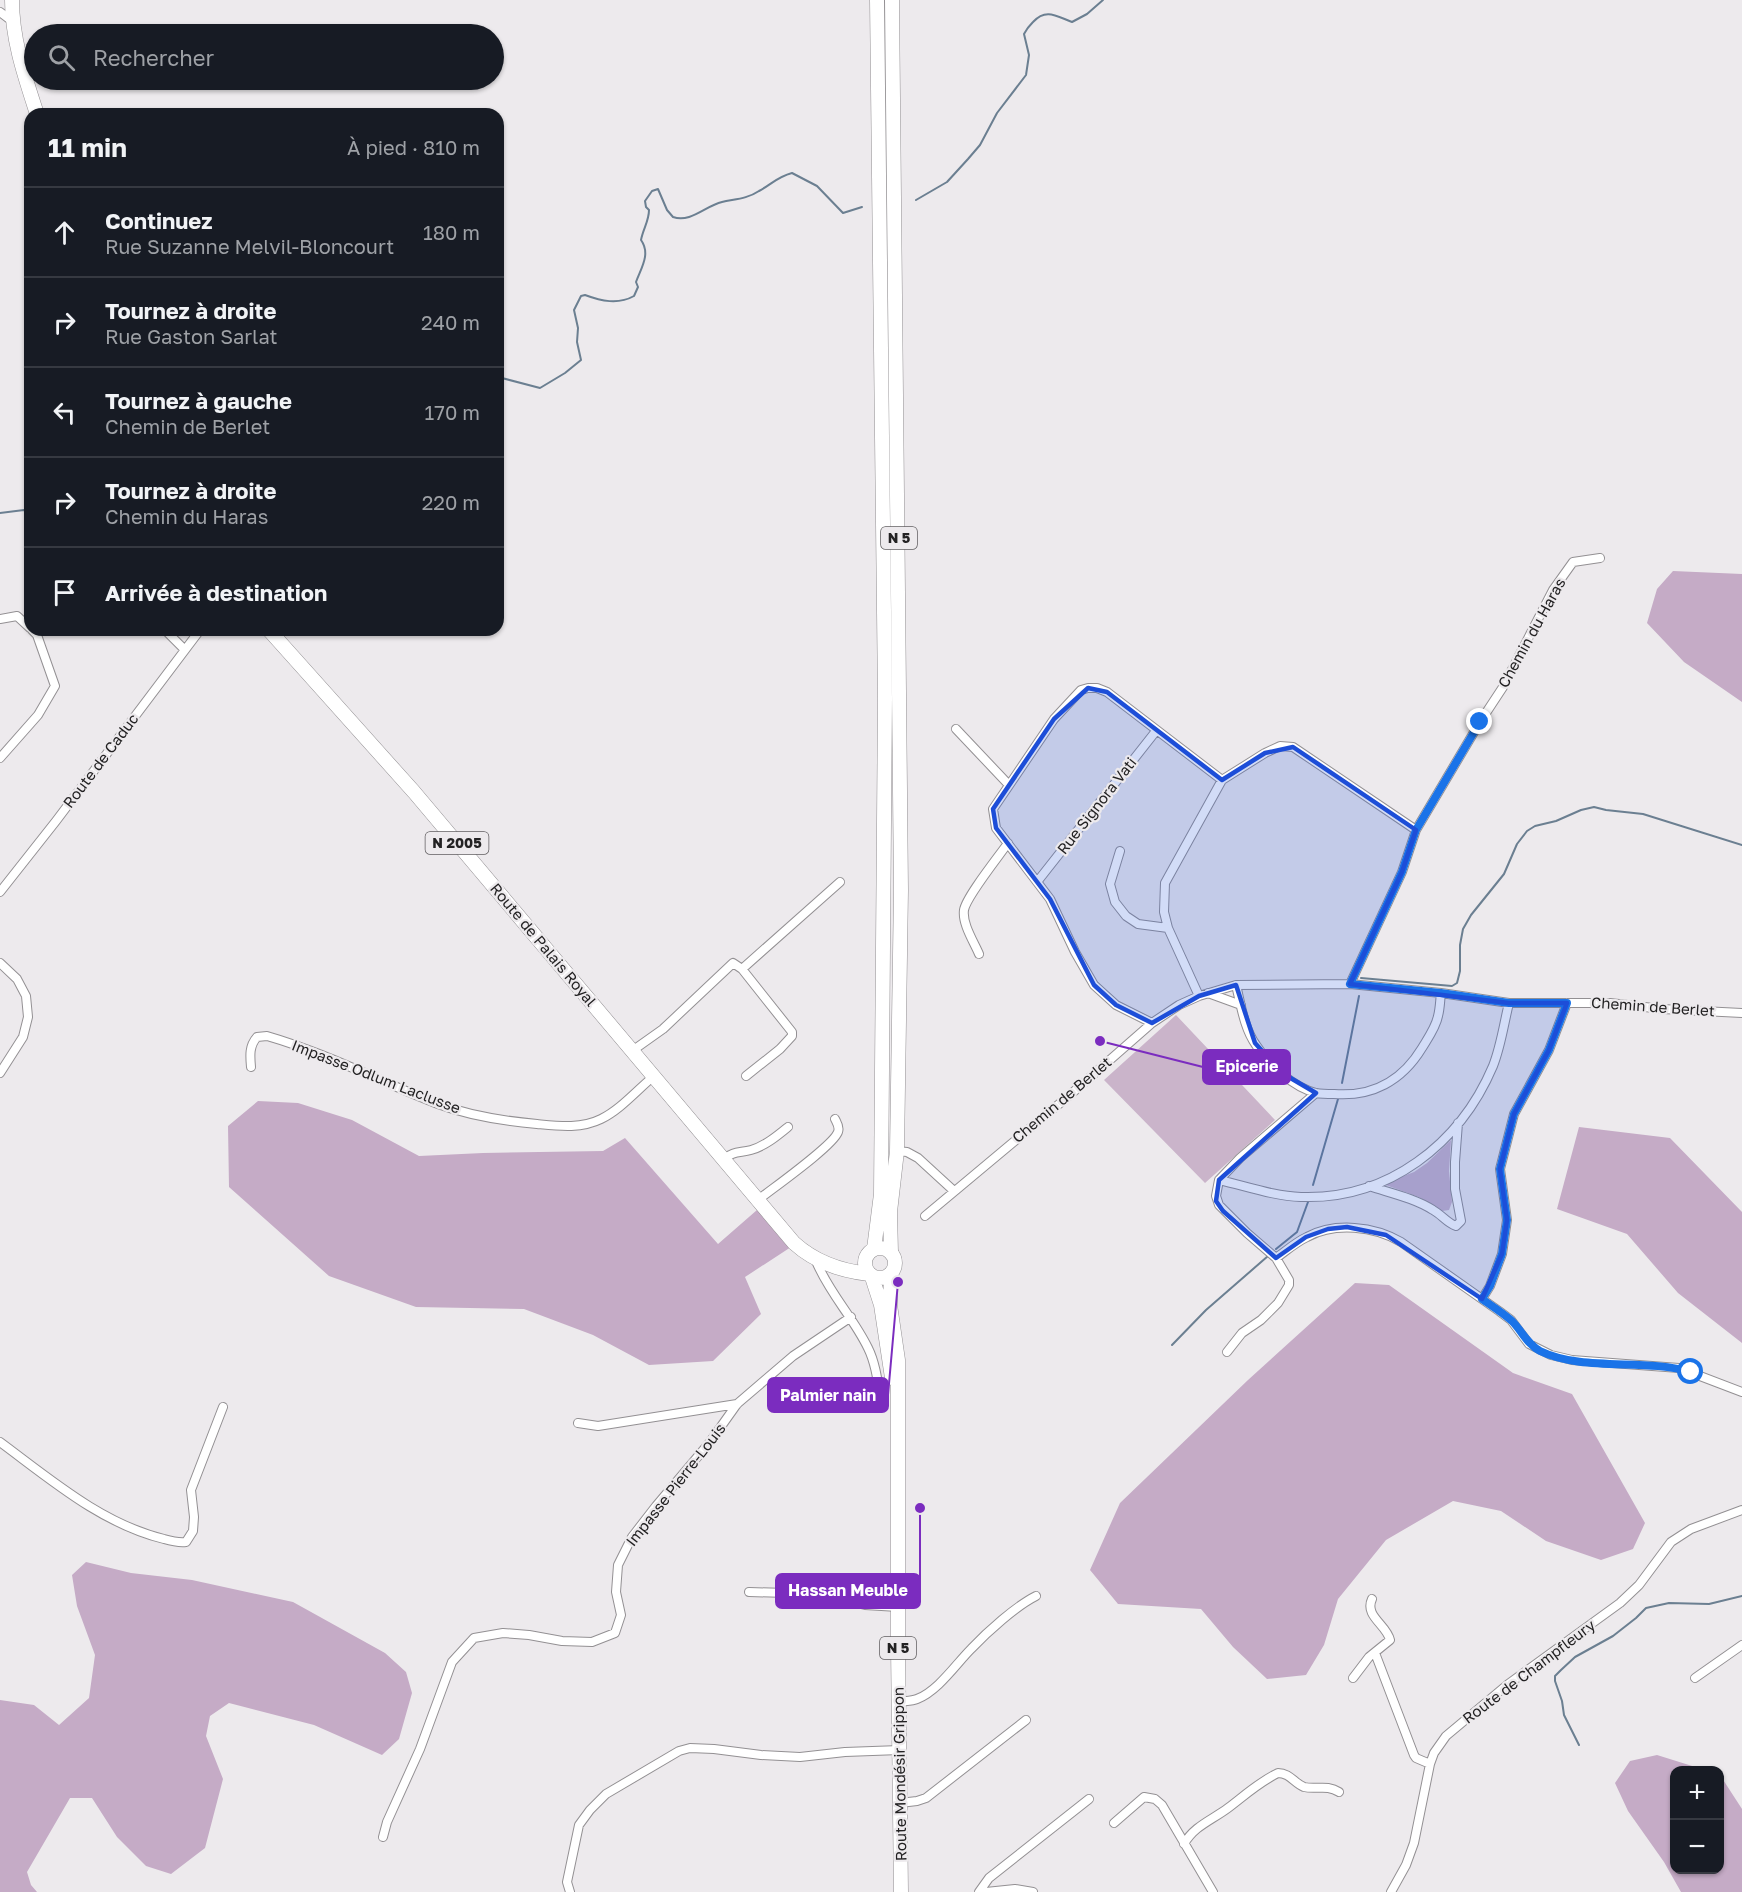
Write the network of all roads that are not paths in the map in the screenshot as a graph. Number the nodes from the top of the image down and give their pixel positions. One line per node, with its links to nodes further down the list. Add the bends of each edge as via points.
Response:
1 (12, 0): 4 (main road)
2 (878, 0): 53 (main road, N 5, via 885,698)
3 (892, 0): 49 (main road, N 5, via 902,890)
4 (3, 15): 5 (main road)
5 (24, 76)
6 (29, 90): 7 (main road)
7 (36, 108)
8 (1600, 558): 21 (street, Chemin du Haras, via 1573,562 1553,590 1503,687)
9 (0, 619): 10 (street, via 17,616)
10 (24, 623)
11 (35, 636): 18 (street, via 55,686 38,715)
12 (171, 636): 15 (street)
13 (195, 636): 15 (street, Route de Caduc)
14 (274, 636): 40 (main road, Route de Palais Royal / N 2005, via 414,792)
15 (184, 649): 26 (street, Route de Caduc)
16 (956, 729): 20 (street)
17 (1156, 730): 19 (street); 20 (street, via 1107,692 1097,688 1081,690 1054,719); 25 (street, Rue Signora Vati)
18 (0, 758)
19 (1222, 780): 21 (street, via 1280,746 1293,747); 27 (street, via 1165,883)
20 (1010, 785): 22 (street, via 993,809 996,828)
21 (1416, 830): 31 (street, Chemin du Haras, via 1402,872)
22 (1008, 843): 25 (street); 28 (street, via 964,910)
23 (1120, 851): 27 (street, via 1110,884 1115,902 1138,924)
24 (840, 882): 30 (street)
25 (1037, 882): 39 (street, via 1050,898 1094,985 1116,1005)
26 (0, 892)
27 (1168, 927): 34 (street)
28 (979, 954)
29 (0, 963): 42 (street, via 17,979 26,996 28,1017 23,1037)
30 (742, 969): 40 (street, via 733,963 663,1029); 44 (street, via 792,1032 780,1049)
31 (1350, 984): 32 (street, Chemin de Berlet); 33 (street, Chemin de Berlet)
32 (1236, 985): 34 (street, Chemin de Berlet); 37 (street)
33 (1441, 993): 35 (street, Chemin de Berlet); 45 (street, via 1431,1034 1419,1054 1393,1080 1358,1095)
34 (1203, 995): 37 (street); 39 (street, Chemin de Berlet)
35 (1509, 1003): 36 (street, Chemin de Berlet); 47 (street, via 1494,1064 1476,1100)
36 (1567, 1003): 38 (street, Chemin de Berlet); 63 (street, via 1549,1050 1514,1114 1500,1169 1507,1220 1502,1254)
37 (1241, 1005): 45 (street, via 1248,1029 1266,1058 1297,1084)
38 (1742, 1013)
39 (1152, 1023): 54 (street, Chemin de Berlet)
40 (632, 1051): 43 (main road, Route de Palais Royal / N 2005)
41 (250, 1067): 43 (street, Impasse Odlum Laclusse, via 252,1042 267,1036 448,1107 475,1115 566,1126 600,1120)
42 (0, 1073)
43 (654, 1076): 50 (main road, Route de Palais Royal / N 2005)
44 (746, 1076)
45 (1316, 1093): 51 (street)
46 (835, 1119): 55 (street, via 839,1128 832,1141)
47 (1458, 1123): 52 (street, via 1419,1162); 52 (street, via 1455,1180 1461,1221 1456,1226 1434,1210)
48 (788, 1127): 50 (street, via 770,1141)
49 (897, 1151): 53 (main road, via 888,1157); 54 (street, via 918,1158); 58 (main road, N 5, via 890,1212)
50 (724, 1159): 55 (main road, Route de Palais Royal / N 2005)
51 (1219, 1180): 52 (street, via 1300,1197 1339,1195); 59 (street, via 1216,1201 1223,1211)
52 (1370, 1186)
53 (881, 1190): 57 (main road, N 5)
54 (954, 1191): 56 (street, Chemin de Berlet)
55 (758, 1200): 60 (main road, Route de Palais Royal / N 2005, via 794,1244)
56 (925, 1216)
57 (870, 1253): 58 (main road, via 883,1248); 60 (main road, via 840,1264); 62 (main road, N 5, via 866,1268)
58 (891, 1253): 61 (main road, N 5, via 896,1263)
59 (1276, 1258): 63 (street, via 1306,1237 1328,1229 1347,1227 1375,1232 1401,1242); 65 (street, via 1290,1280 1286,1292)
60 (816, 1261): 62 (main road, Route de Palais Royal / N 2005); 64 (street, via 828,1287)
61 (891, 1274): 62 (main road, via 882,1279); 69 (main road, Route Mondésir Grippon / N 5, via 890,1305 898,1360)
62 (871, 1276): 69 (main road, Route Mondésir Grippon / N 5, via 880,1305)
63 (1482, 1299): 66 (street, via 1511,1320 1529,1344 1551,1355 1678,1368)
64 (850, 1317): 67 (street, via 869,1349); 68 (street, Impasse Pierre-Louis, via 793,1356)
65 (1227, 1352)
66 (1742, 1392)
67 (881, 1402)
68 (737, 1404): 71 (street, via 598,1426); 90 (street, Impasse Pierre-Louis, via 632,1537 618,1565 616,1592 621,1615 615,1633 592,1642 503,1633 474,1638 452,1662)
69 (897, 1404): 77 (main road, Route Mondésir Grippon / N 5)
70 (223, 1407): 72 (street, via 190,1490 194,1531 186,1542 180,1543 149,1536 74,1497)
71 (578, 1423)
72 (0, 1442)
73 (1741, 1512): 85 (street, Route de Champfleury, via 1691,1529 1671,1542 1639,1585 1620,1603 1507,1685 1446,1736)
74 (750, 1592): 77 (street, via 820,1594 865,1605)
75 (1036, 1596): 82 (street, via 977,1644 930,1691 915,1700)
76 (1372, 1599): 79 (street, via 1371,1613 1390,1637)
77 (898, 1607): 82 (main road, Route Mondésir Grippon / N 5)
78 (1742, 1645): 81 (street)
79 (1376, 1653): 80 (street); 85 (street, via 1414,1755)
80 (1353, 1678)
81 (1695, 1678)
82 (899, 1702): 84 (main road, Route Mondésir Grippon / N 5)
83 (1026, 1720): 88 (street, via 927,1798)
84 (900, 1750): 88 (main road, Route Mondésir Grippon / N 5); 93 (street, via 800,1757 714,1749 679,1751 606,1794 590,1810 579,1825 567,1882)
85 (1430, 1764): 99 (street, Route de Champfleury, via 1414,1843)
86 (1339, 1792): 91 (street, via 1326,1787 1308,1788 1278,1773 1208,1820)
87 (1089, 1799): 95 (street, via 989,1878)
88 (900, 1803): 94 (main road, Route Mondésir Grippon / N 5)
89 (1114, 1823): 91 (street, via 1144,1797 1155,1799)
90 (383, 1837)
91 (1184, 1844): 98 (street)
92 (1022, 1891): 96 (street); 97 (street)
93 (570, 1892)
94 (901, 1892)
95 (979, 1892)
96 (987, 1892)
97 (1033, 1892)
98 (1214, 1892)
99 (1390, 1892)

